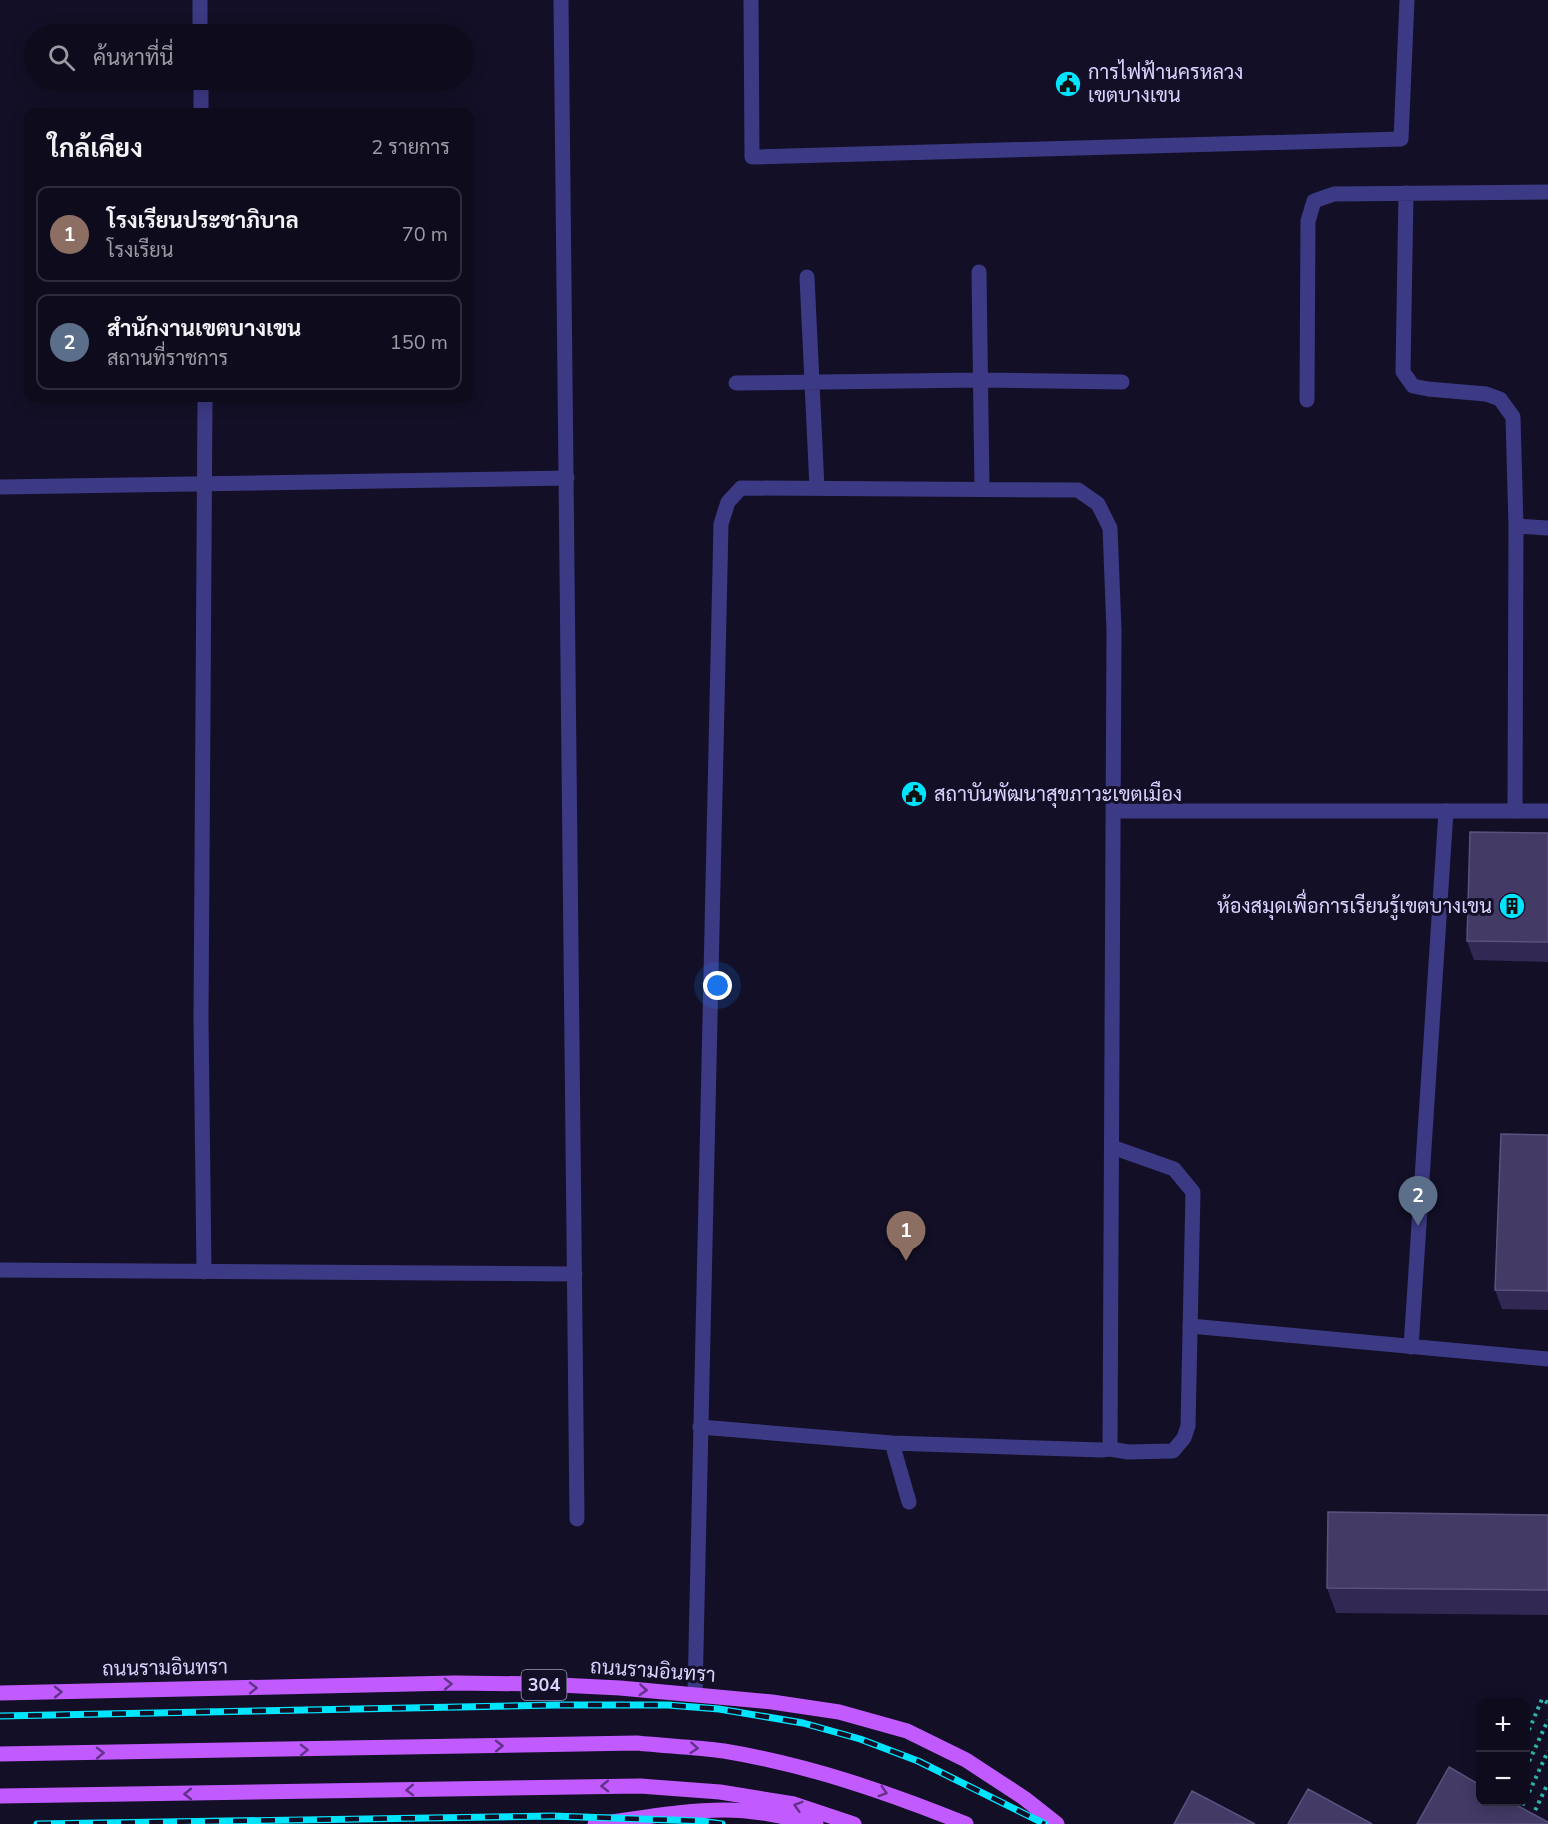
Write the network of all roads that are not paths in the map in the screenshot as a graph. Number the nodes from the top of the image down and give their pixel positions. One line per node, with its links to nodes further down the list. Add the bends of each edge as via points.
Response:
1 (200, 0): 5 (street)
2 (561, 0): 18 (street)
3 (751, 0): 4 (street, via 752,157 1401,139)
4 (1407, 0)
5 (200, 24)
6 (201, 90): 7 (street)
7 (201, 108)
8 (1548, 192): 9 (street)
9 (1406, 193): 16 (street, via 1334,194 1314,201 1308,221); 23 (street, via 1403,372 1413,386 1500,399 1513,417)
10 (979, 272): 12 (street)
11 (807, 277): 15 (street)
12 (981, 380): 13 (street); 15 (street); 22 (street)
13 (1122, 381)
14 (736, 382): 15 (street)
15 (812, 383): 21 (street)
16 (1307, 400)
17 (205, 402): 19 (street)
18 (567, 478): 19 (street); 32 (street)
19 (206, 485): 20 (street); 31 (street, via 201,1019)
20 (0, 487)
21 (817, 488): 22 (street); 36 (street, via 741,488 728,502 721,524)
22 (982, 489): 28 (street, via 1078,490 1098,504 1110,528)
23 (1516, 526): 24 (street); 26 (street)
24 (1548, 528)
25 (1446, 811): 26 (street); 28 (street); 34 (street)
26 (1515, 811): 27 (street)
27 (1548, 811)
28 (1113, 812): 29 (street)
29 (1112, 1147): 33 (street, via 1174,1169 1193,1192); 38 (street)
30 (0, 1270): 31 (street)
31 (204, 1272): 32 (street)
32 (575, 1274): 40 (street)
33 (1190, 1326): 34 (street); 38 (street, via 1188,1426 1184,1438 1173,1451)
34 (1412, 1347): 35 (street)
35 (1548, 1359)
36 (700, 1428): 37 (street); 42 (street)
37 (892, 1443): 38 (street); 39 (street)
38 (1110, 1449)
39 (909, 1502)
40 (578, 1519)
41 (0, 1693): 42 (main road, ถนนรามอินทรา / 304, one-way to 42, via 455,1683)
42 (695, 1694): 49 (main road, ถนนรามอินทรา / 304, via 839,1712 907,1731 966,1760)
43 (0, 1754): 48 (main road, one-way to 48, via 637,1743 723,1751 816,1771 898,1796)
44 (0, 1796): 47 (main road, one-way to 44, via 794,1804 720,1792 640,1786)
45 (595, 1824): 46 (main road, via 725,1810 772,1814)
46 (816, 1824)
47 (854, 1824)
48 (966, 1824)
49 (1057, 1824)

